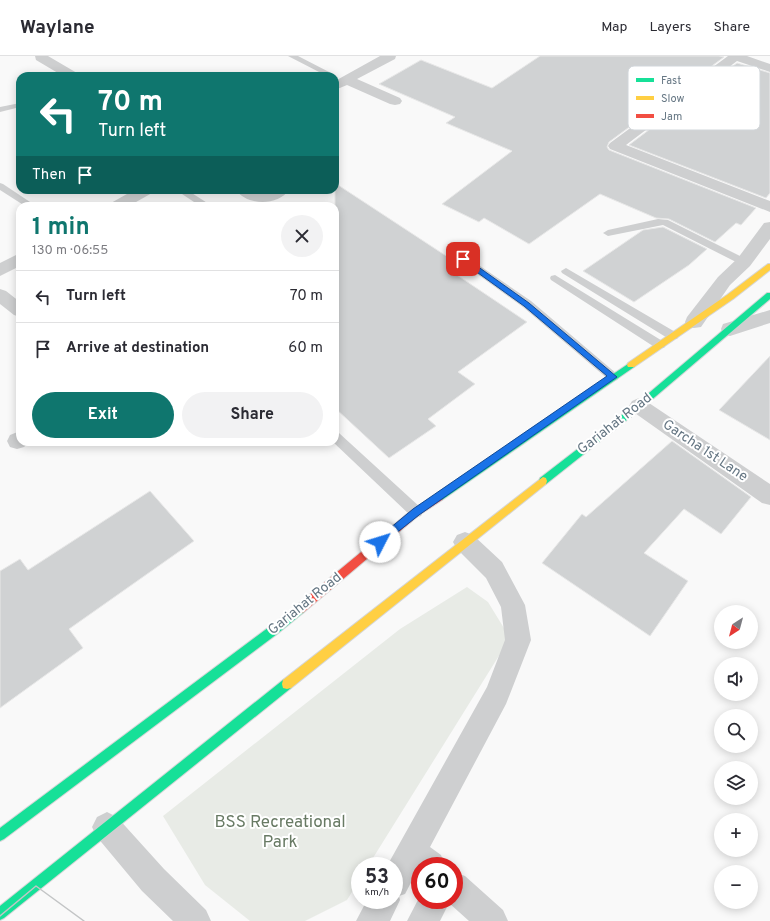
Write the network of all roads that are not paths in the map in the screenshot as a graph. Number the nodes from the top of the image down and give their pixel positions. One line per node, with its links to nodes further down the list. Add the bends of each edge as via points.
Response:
1 (43, 56): 7 (street, via 41,57)
2 (292, 56): 8 (lane)
3 (390, 56): 9 (street)
4 (736, 56): 5 (street); 6 (street)
5 (723, 66)
6 (770, 68)
7 (65, 72)
8 (319, 72)
9 (341, 83): 10 (street)
10 (396, 101)
11 (16, 105): 12 (lane)
12 (0, 110)
13 (637, 130): 22 (street, via 615,146)
14 (0, 186): 19 (lane)
15 (139, 194): 20 (street)
16 (188, 194): 21 (lane)
17 (252, 194): 18 (street, via 268,198)
18 (275, 194)
19 (25, 202)
20 (124, 202)
21 (200, 202)
22 (770, 207)
23 (770, 227): 27 (street)
24 (608, 233): 27 (lane, via 665,222)
25 (463, 259): 40 (lane, via 527,304)
26 (16, 261): 29 (street)
27 (744, 262): 36 (street, via 724,281)
28 (770, 266): 36 (main road, Gariahat Road)
29 (0, 270)
30 (566, 271): 38 (lane)
31 (555, 278): 39 (lane)
32 (0, 295): 34 (street)
33 (770, 295): 37 (main road)
34 (16, 308)
35 (770, 316): 37 (street, Gariahat Road)
36 (694, 322): 38 (main road, Gariahat Road)
37 (730, 329): 41 (main road, Gariahat Road)
38 (673, 336): 39 (main road, Gariahat Road)
39 (660, 345): 40 (main road, Gariahat Road)
40 (613, 377): 44 (main road, Gariahat Road)
41 (639, 406): 43 (street, Garcha 1st Lane); 45 (main road, Gariahat Road)
42 (339, 440): 44 (lane)
43 (770, 496)
44 (416, 512): 47 (main road, Gariahat Road, via 273,631)
45 (465, 542): 46 (main road, Gariahat Road); 48 (street, via 494,570 513,605 518,640 497,695)
46 (107, 827): 54 (main road, Gariahat Road); 55 (street, via 153,880)
47 (0, 835)
48 (421, 857)
49 (411, 867): 50 (street)
50 (403, 875)
51 (463, 895): 58 (street)
52 (379, 909): 56 (street)
53 (430, 909): 57 (street)
54 (0, 914)
55 (195, 921)
56 (372, 921)
57 (423, 921)
58 (492, 921)

